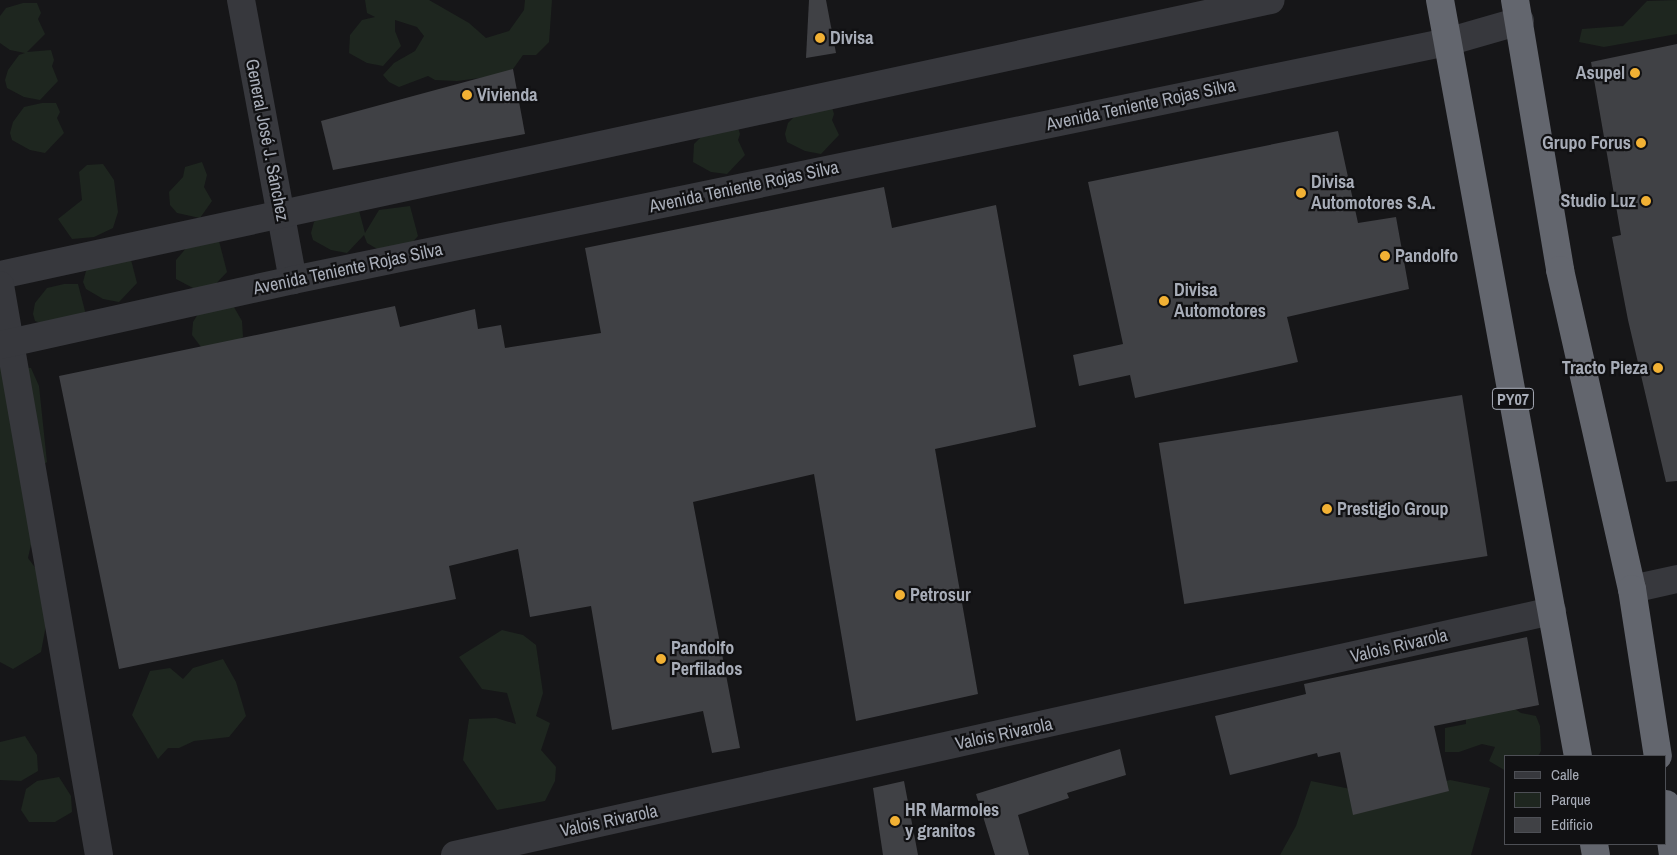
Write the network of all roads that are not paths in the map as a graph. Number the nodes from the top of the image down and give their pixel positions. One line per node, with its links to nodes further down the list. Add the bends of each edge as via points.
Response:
1 (241, 0): 6 (street, General José J. Sánchez)
2 (1271, 0): 6 (street)
3 (1440, 0): 5 (highway, PY07)
4 (1517, 10): 5 (street, Avenida Teniente Rojas Silva, via 1489,30); 12 (highway, via 1560,270)
5 (1447, 42): 8 (street, Avenida Teniente Rojas Silva); 13 (highway, PY07)
6 (281, 212): 7 (street); 8 (street, General José J. Sánchez)
7 (0, 275)
8 (294, 280): 10 (street, Avenida Teniente Rojas Silva)
9 (0, 284): 10 (street)
10 (5, 344): 18 (street)
11 (1677, 579): 12 (street)
12 (1632, 589): 15 (highway)
13 (1552, 612): 14 (highway, PY07); 19 (street, Valois Rivarola)
14 (1578, 755)
15 (1658, 755)
16 (1667, 811): 17 (highway)
17 (1672, 848)
18 (99, 855)
19 (455, 855)

